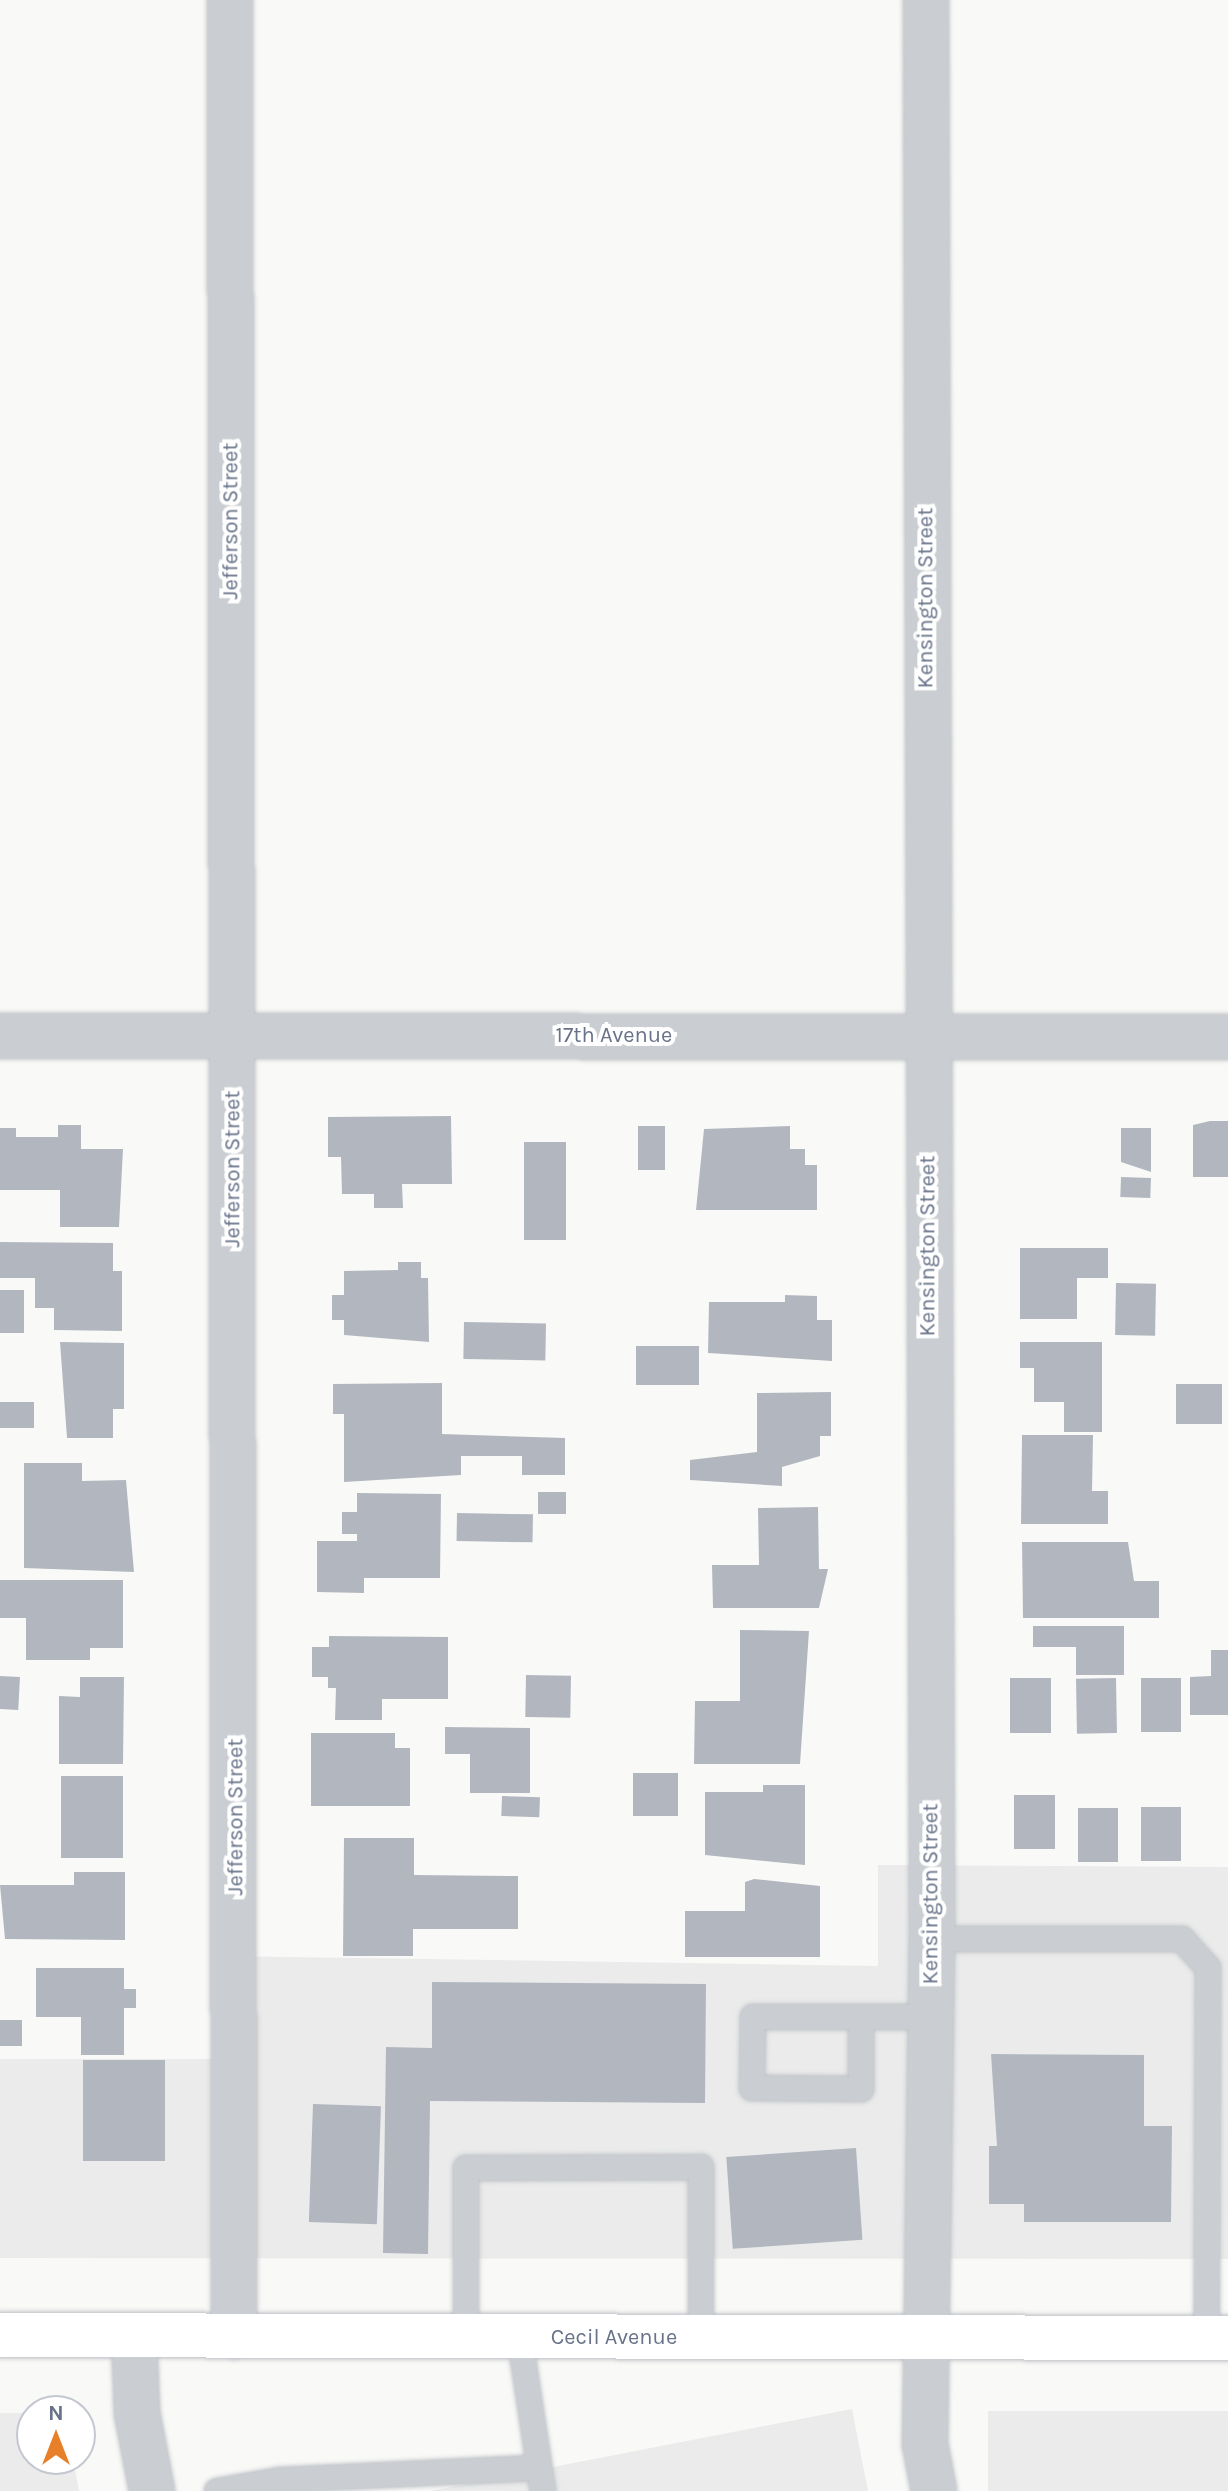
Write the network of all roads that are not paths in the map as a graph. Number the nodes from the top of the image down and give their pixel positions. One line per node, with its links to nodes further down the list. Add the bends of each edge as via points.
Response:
1 (230, 0): 3 (street, Jefferson Street)
2 (926, 0): 5 (street, Kensington Street)
3 (233, 1035): 4 (street, 17th Avenue); 5 (street, 17th Avenue); 12 (street, Jefferson Street)
4 (0, 1036)
5 (927, 1036): 6 (street, 17th Avenue); 7 (street, Kensington Street)
6 (1228, 1037)
7 (932, 1939): 9 (street, Kensington Street); 15 (lane, via 1182,1939 1208,1968)
8 (861, 2017): 8 (lane, via 753,2017 752,2088 861,2089); 9 (lane)
9 (931, 2017): 13 (street, Kensington Street)
10 (0, 2335): 11 (main road, Cecil Avenue)
11 (134, 2337): 12 (main road, Cecil Avenue); 20 (street, via 137,2413)
12 (234, 2337): 16 (main road, Cecil Avenue)
13 (927, 2337): 14 (main road, Cecil Avenue); 15 (main road, Cecil Avenue); 22 (street, Kensington Street, via 925,2444)
14 (701, 2338): 16 (lane, via 701,2167 685,2167 466,2168); 17 (main road, Cecil Avenue)
15 (1218, 2338)
16 (466, 2339): 17 (main road, Cecil Avenue)
17 (520, 2339): 18 (lane)
18 (541, 2480): 19 (lane)
19 (281, 2485): 21 (lane)
20 (152, 2491)
21 (217, 2491)
22 (934, 2491)

